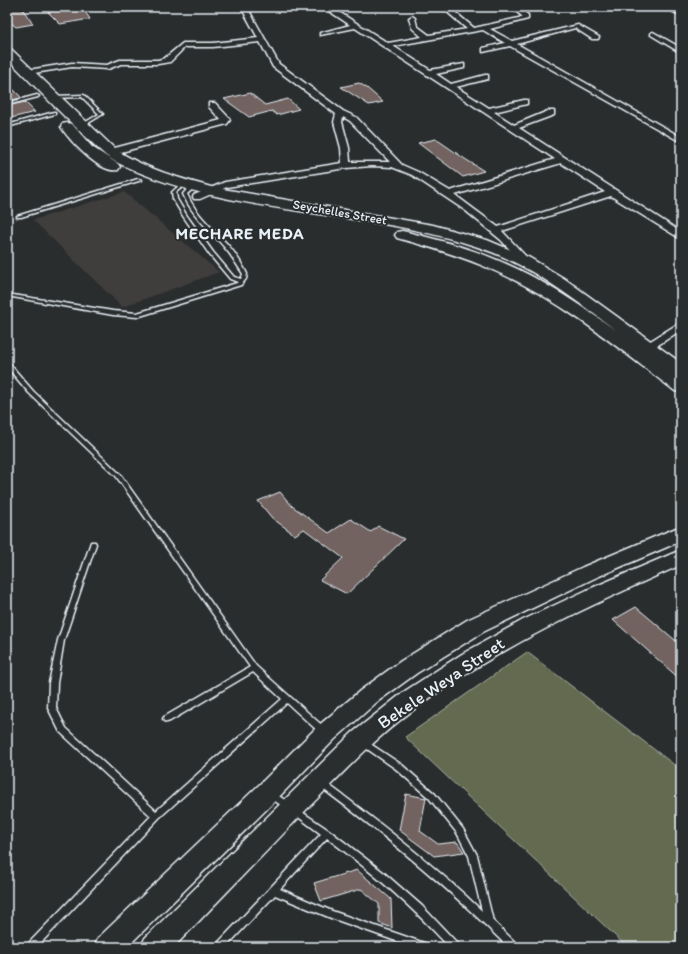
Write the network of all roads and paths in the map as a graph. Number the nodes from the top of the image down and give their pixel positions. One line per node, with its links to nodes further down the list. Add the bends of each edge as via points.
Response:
1 (244, 7): 15 (street)
2 (326, 7): 8 (street)
3 (446, 7): 10 (street)
4 (514, 7): 9 (street, via 526,18)
5 (667, 7): 6 (street)
6 (681, 14)
7 (412, 18): 14 (street, via 414,27)
8 (355, 26): 11 (street); 17 (street)
9 (484, 28): 10 (street); 16 (street)
10 (473, 30): 14 (street)
11 (322, 34)
12 (653, 34): 20 (street)
13 (595, 37): 16 (street, via 576,26)
14 (428, 38): 17 (street)
15 (262, 40): 23 (street, via 183,45 167,60 158,62 120,62 108,67 72,65); 34 (street, via 276,65)
16 (511, 43): 18 (street); 39 (street)
17 (387, 45): 24 (street)
18 (486, 50)
19 (7, 51): 23 (main road, Seychelles Street)
20 (681, 51)
21 (7, 66): 27 (main road, Seychelles Street)
22 (461, 66): 24 (street)
23 (28, 72): 28 (main road, Seychelles Street)
24 (428, 73): 26 (street)
25 (485, 77): 26 (street)
26 (448, 87): 32 (street)
27 (37, 96): 30 (lane); 33 (main road, Seychelles Street)
28 (54, 97): 37 (main road, Seychelles Street); 37 (lane, via 83,96 101,114)
29 (524, 102): 32 (street)
30 (7, 104)
31 (212, 105): 40 (street, via 225,117 224,122)
32 (487, 111): 38 (street)
33 (54, 113): 36 (lane); 44 (main road, Seychelles Street, via 87,150 117,170)
34 (340, 113): 42 (street, via 338,122 345,148); 43 (street, via 353,119)
35 (551, 113): 38 (street)
36 (7, 126)
37 (82, 126): 40 (main road, Seychelles Street)
38 (512, 128): 41 (street)
39 (681, 140)
40 (110, 152): 45 (main road, Seychelles Street, via 123,161)
41 (562, 160): 46 (street); 47 (street)
42 (346, 165): 43 (street); 45 (street)
43 (399, 166): 47 (street)
44 (140, 180): 45 (main road, Seychelles Street); 48 (lane)
45 (190, 191): 51 (main road, Seychelles Street, via 433,229 482,243); 52 (lane, via 188,203 237,261 245,274); 52 (lane, via 175,198 182,211 232,278); 58 (main road, Seychelles Street, via 426,241 492,264 528,280)
46 (612, 193): 49 (street); 50 (street)
47 (449, 194): 49 (street)
48 (19, 216)
49 (497, 230): 51 (street)
50 (681, 236)
51 (525, 261): 55 (main road, Seychelles Street, via 560,282)
52 (242, 281): 53 (lane, via 236,286 137,315)
53 (7, 295)
54 (681, 325): 55 (street)
55 (648, 347): 57 (main road, Seychelles Street)
56 (7, 364): 62 (lane, via 31,392 118,475)
57 (681, 371)
58 (681, 386)
59 (681, 533): 65 (main road, via 475,626 409,667 369,696)
60 (92, 544): 70 (lane, via 61,640 53,683 52,708 63,730)
61 (681, 557): 66 (main road, Bekele Weya Street, via 511,636 461,665 388,715)
62 (254, 668): 63 (lane); 64 (lane)
63 (286, 699): 65 (lane); 70 (lane)
64 (167, 719)
65 (326, 733): 68 (main road)
66 (360, 740): 67 (main road, Bekele Weya Street); 73 (lane, via 432,796 460,831 473,855)
67 (318, 781): 69 (main road, Bekele Weya Street); 73 (lane, via 378,825)
68 (268, 792): 69 (lane); 75 (main road)
69 (292, 808): 71 (lane); 76 (main road, Bekele Weya Street)
70 (156, 816): 74 (lane)
71 (327, 833): 72 (lane); 79 (lane, via 399,890)
72 (273, 890): 77 (lane); 78 (lane, via 330,914)
73 (489, 922): 80 (lane)
74 (31, 947)
75 (108, 947)
76 (155, 947)
77 (220, 947)
78 (424, 947)
79 (455, 947)
80 (514, 947)

